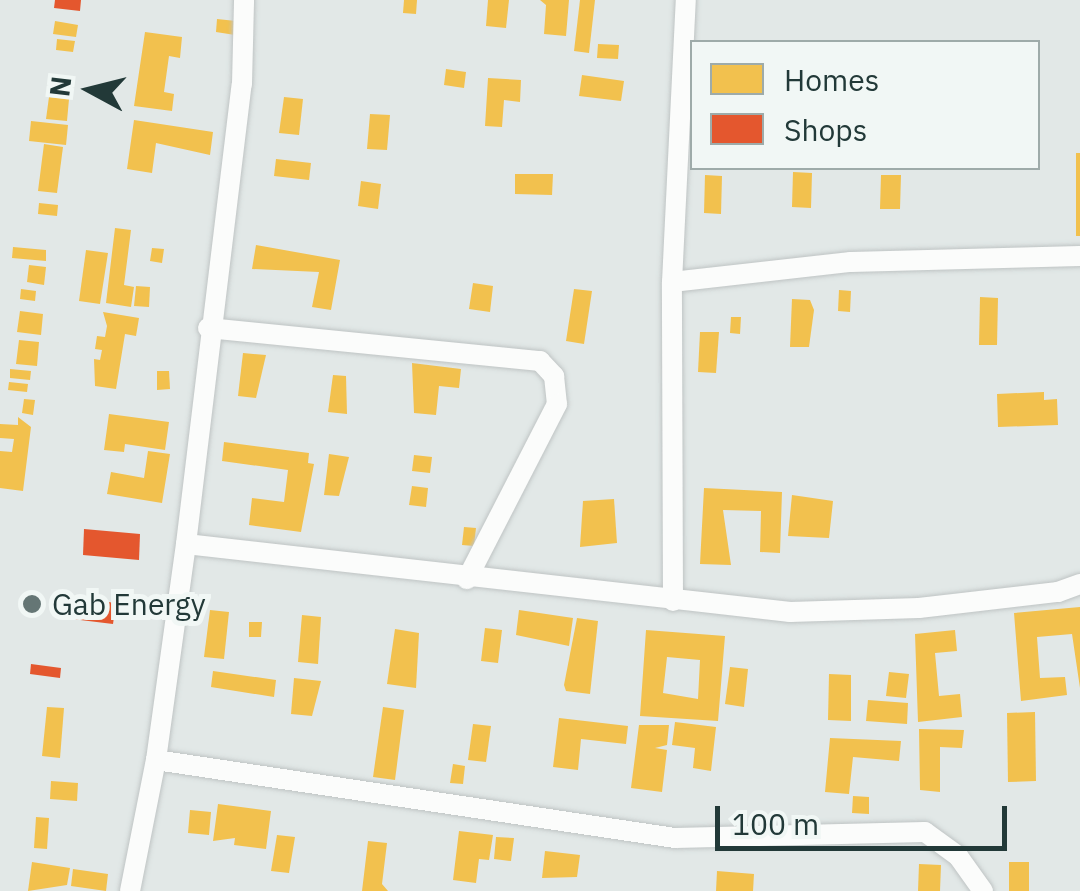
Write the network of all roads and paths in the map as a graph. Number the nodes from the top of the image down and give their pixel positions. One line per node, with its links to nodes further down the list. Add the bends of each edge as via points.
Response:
1 (244, 0): 5 (street, via 242,84)
2 (686, 0): 4 (street)
3 (1080, 256): 4 (street, via 851,262)
4 (672, 282): 9 (street)
5 (208, 328): 6 (street); 7 (street, via 540,360 554,376 556,404)
6 (186, 544): 7 (street); 10 (street)
7 (467, 579): 9 (street)
8 (1080, 584): 9 (street, via 919,608 790,612)
9 (673, 601)
10 (156, 760): 11 (street); 12 (street, via 674,838 924,832 958,856)
11 (130, 891)
12 (983, 891)

